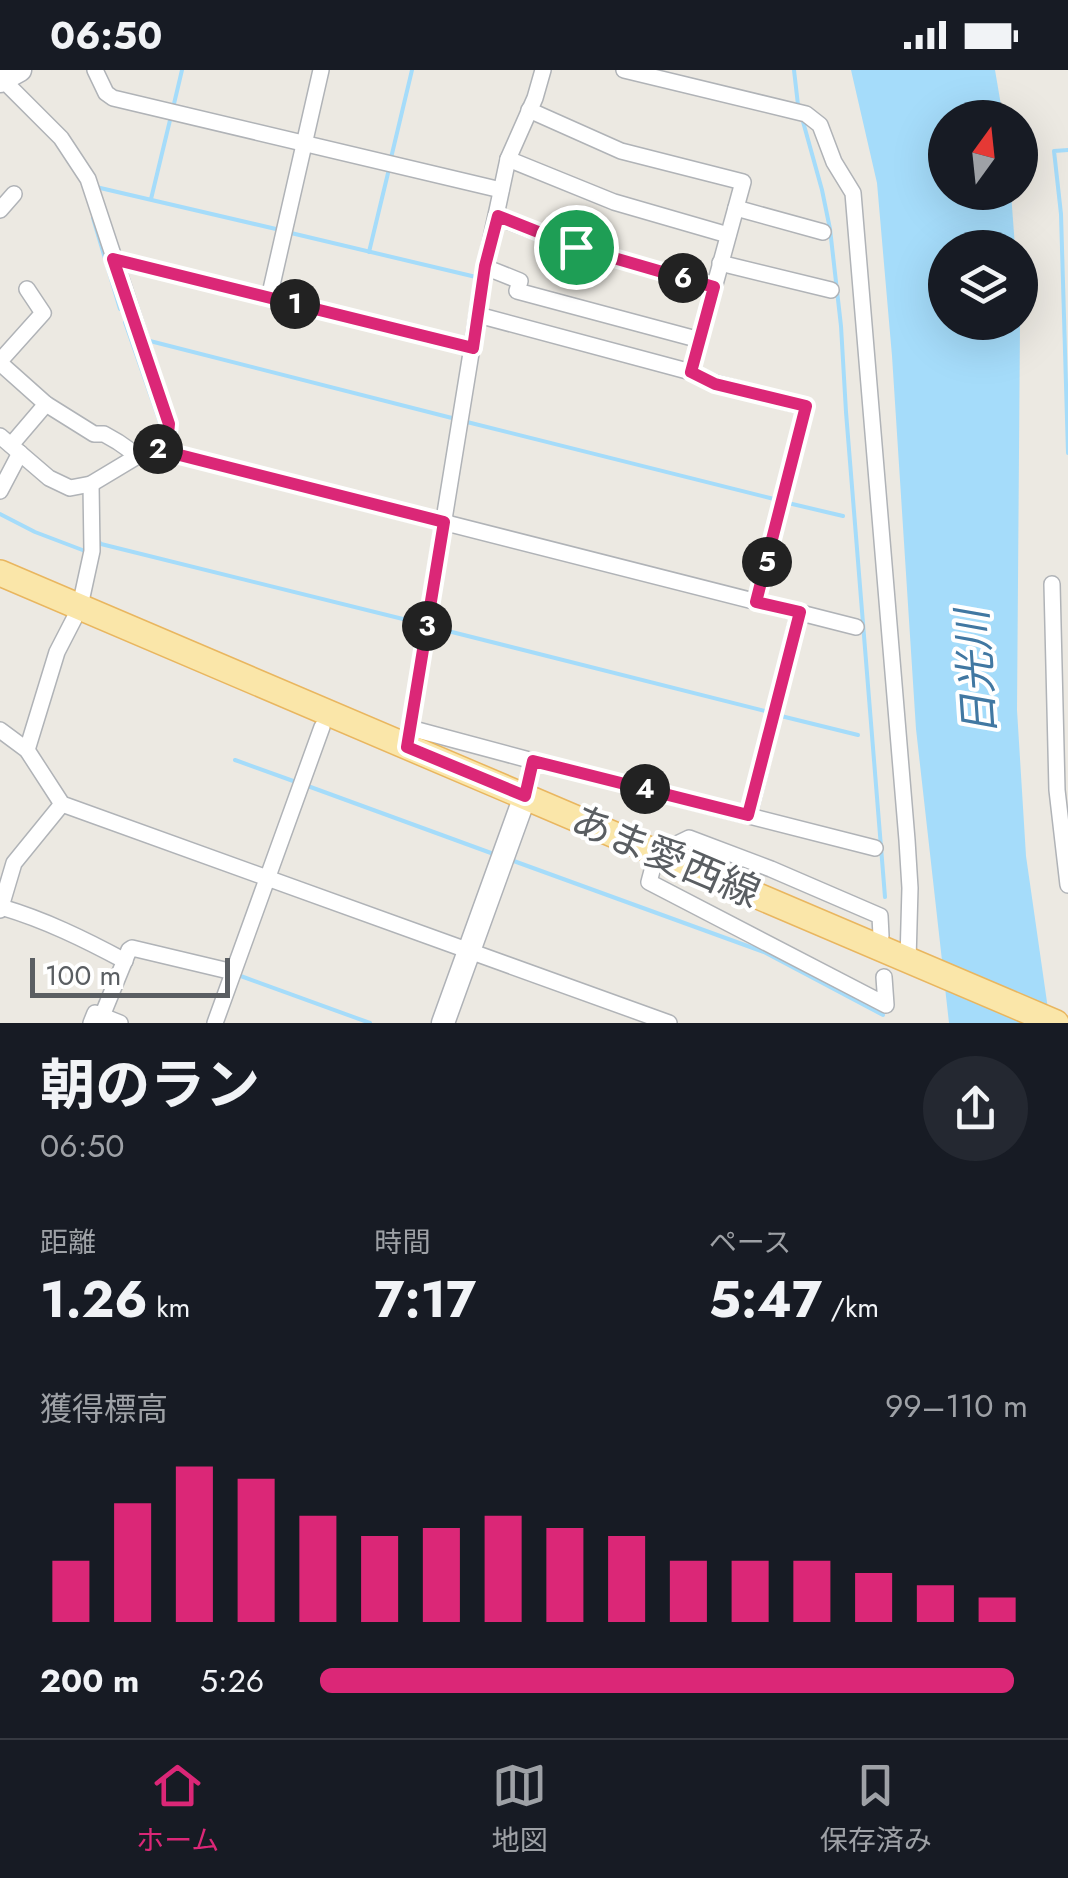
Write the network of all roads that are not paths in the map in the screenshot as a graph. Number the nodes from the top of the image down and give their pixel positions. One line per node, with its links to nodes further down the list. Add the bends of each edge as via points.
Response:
1 (95, 70): 7 (street, via 113,98)
2 (321, 70): 7 (street)
3 (544, 70): 6 (street)
4 (624, 70): 57 (street, via 814,118 854,193)
5 (8, 77): 16 (street, via 88,179)
6 (530, 110): 8 (street); 11 (street, via 621,151 743,182)
7 (305, 143): 9 (street); 22 (street)
8 (508, 159): 9 (street); 15 (street, via 614,202)
9 (501, 190): 13 (street)
10 (14, 194): 12 (street)
11 (736, 208): 14 (street); 15 (street)
12 (0, 210)
13 (498, 216): 18 (street); 19 (street, via 576,247)
14 (823, 232)
15 (728, 235): 17 (street)
16 (113, 259): 22 (street); 30 (street, via 169,424 168,434)
17 (720, 264): 19 (street); 21 (street)
18 (485, 266): 23 (street); 24 (street, via 520,281 517,291)
19 (714, 287): 24 (street)
20 (27, 289): 26 (street, via 43,313)
21 (831, 290)
22 (269, 298): 25 (street)
23 (478, 315): 25 (street); 27 (street)
24 (700, 340): 27 (street)
25 (473, 348): 33 (street)
26 (1, 358): 28 (street)
27 (691, 372): 37 (street, via 806,406)
28 (46, 404): 29 (street); 30 (street, via 94,434)
29 (10, 445): 31 (street, via 49,478 70,488); 32 (street)
30 (145, 452): 31 (street); 33 (street)
31 (91, 484): 39 (street, via 92,551)
32 (0, 491)
33 (444, 522): 37 (street); 43 (street)
34 (0, 573): 39 (main road, あま愛西線)
35 (1052, 584): 52 (street)
36 (0, 588): 39 (main road, あま愛西線)
37 (756, 602): 38 (street)
38 (800, 612): 40 (street); 48 (street)
39 (78, 613): 41 (main road, あま愛西線); 43 (main road, あま愛西線); 44 (street, via 57,652)
40 (856, 627)
41 (322, 727): 46 (main road, あま愛西線); 51 (street)
42 (0, 730): 44 (street)
43 (408, 737): 45 (street); 46 (main road, あま愛西線)
44 (28, 750): 47 (street)
45 (533, 761): 46 (street); 48 (street)
46 (522, 803): 50 (main road, あま愛西線); 55 (street)
47 (62, 804): 51 (street); 53 (street, via 14,862)
48 (748, 815): 49 (street)
49 (875, 848)
50 (656, 860): 54 (street, via 689,838 880,916); 57 (main road, あま愛西線, via 915,976); 59 (street, via 649,882 886,1005)
51 (267, 880): 55 (street); 58 (street)
52 (1068, 885)
53 (0, 909): 56 (street, via 72,933)
54 (882, 936)
55 (468, 950): 63 (street); 64 (street)
56 (124, 961): 58 (street, via 136,948); 60 (street)
57 (915, 968): 65 (main road, あま愛西線); 66 (main road, あま愛西線)
58 (233, 972): 62 (street)
59 (884, 978)
60 (97, 1020): 61 (street)
61 (120, 1023)
62 (215, 1023)
63 (443, 1023)
64 (669, 1023)
65 (1018, 1023)
66 (1056, 1023)

